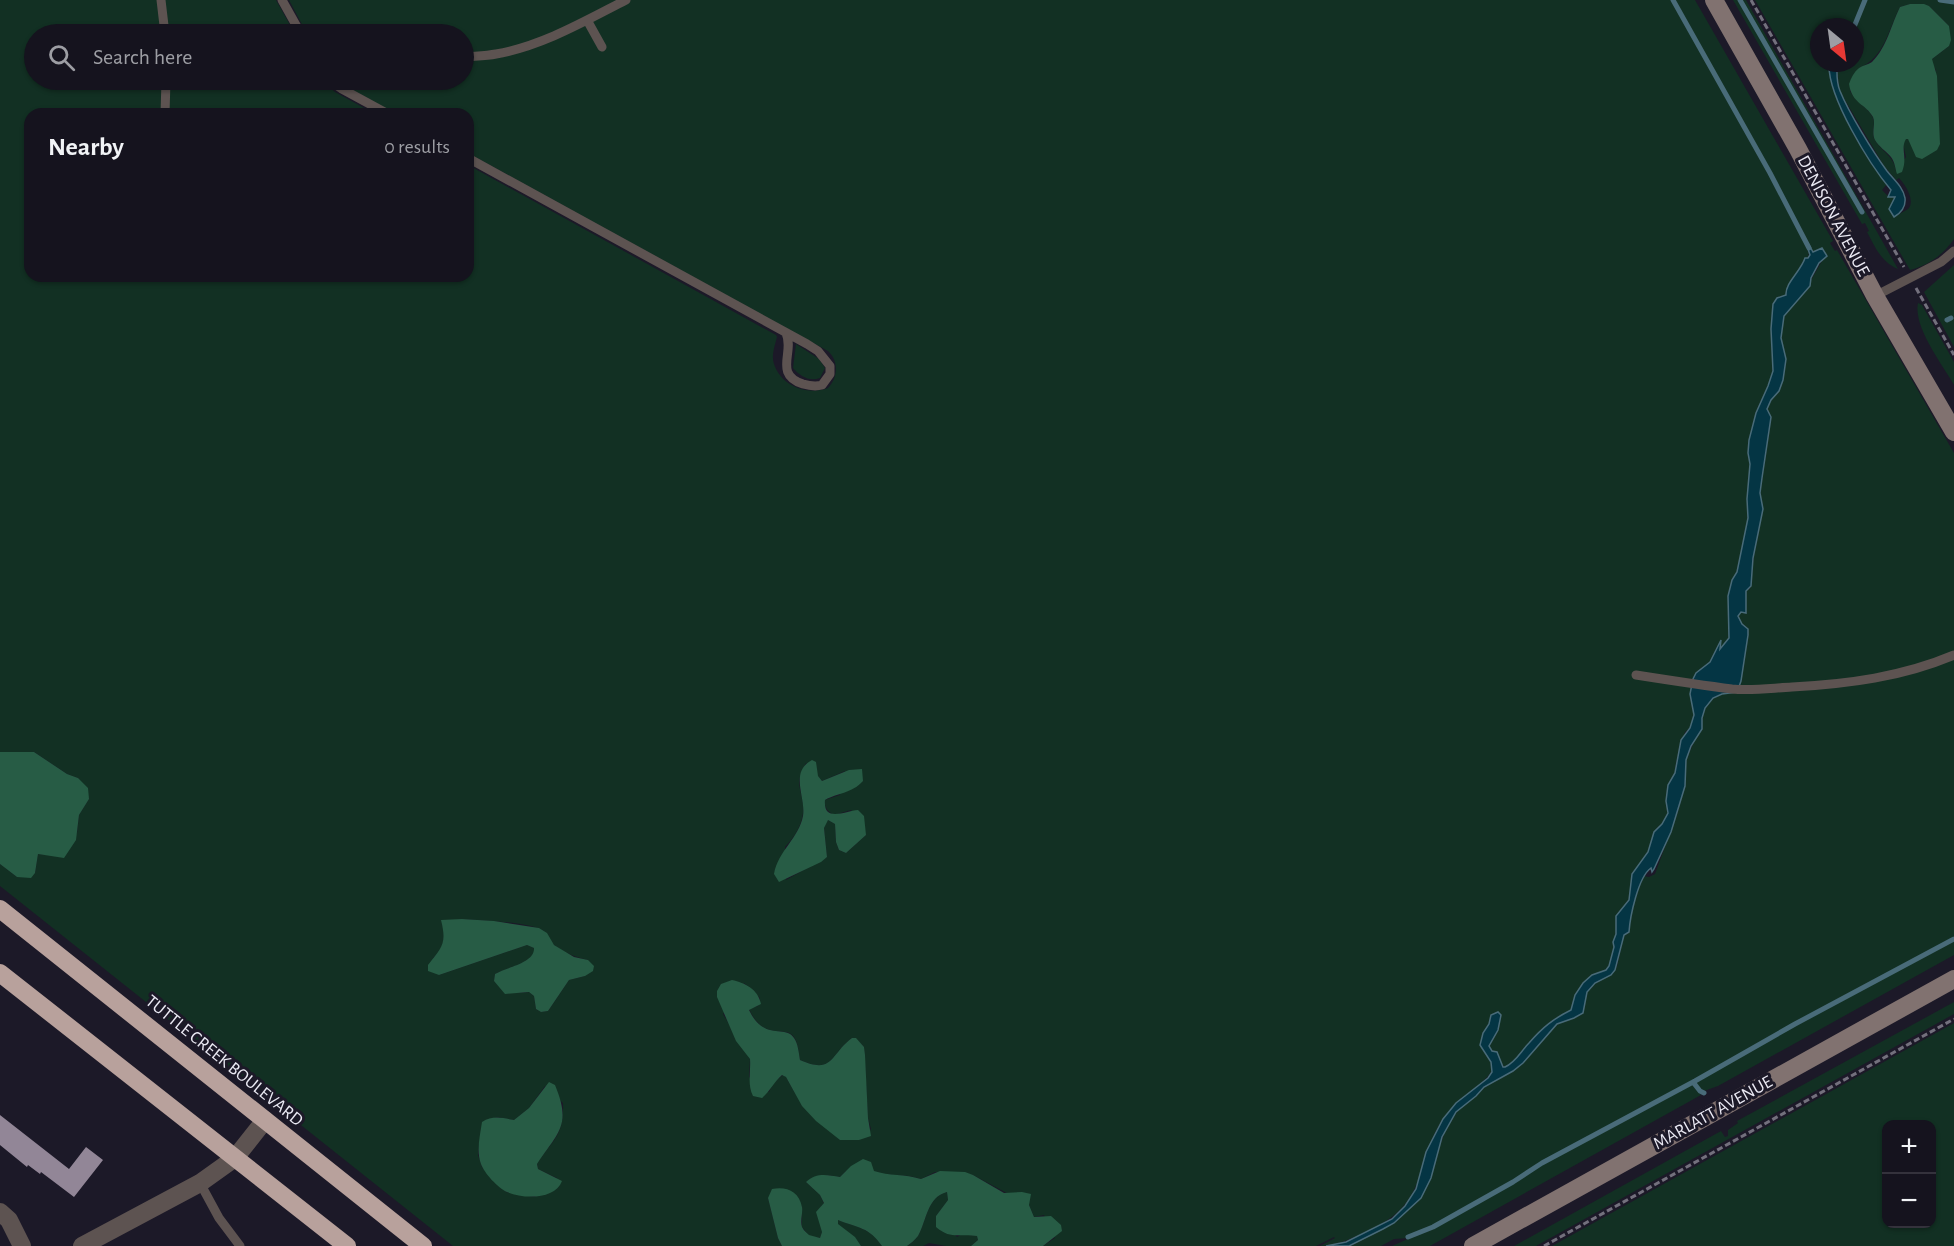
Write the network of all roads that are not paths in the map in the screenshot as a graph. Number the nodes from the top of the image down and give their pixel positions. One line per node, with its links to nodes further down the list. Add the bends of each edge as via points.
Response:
1 (161, 0): 6 (lane)
2 (282, 0): 7 (lane)
3 (626, 0): 5 (lane)
4 (1714, 0): 16 (main road, DENISON AVENUE)
5 (587, 20): 8 (lane); 9 (lane, via 512,51)
6 (164, 24)
7 (295, 24)
8 (602, 46)
9 (474, 56)
10 (166, 90): 12 (lane)
11 (344, 90): 13 (lane)
12 (165, 108)
13 (376, 108)
14 (474, 161): 17 (lane)
15 (1954, 251): 16 (lane, via 1941,262)
16 (1875, 296): 18 (main road, DENISON AVENUE)
17 (786, 333): 17 (lane, via 826,360 830,374 822,385 800,383 787,372)
18 (1954, 432)
19 (1954, 655): 20 (lane, via 1883,677 1805,687 1731,689)
20 (1636, 675)
21 (0, 909): 24 (highway, TUTTLE CREEK BOULEVARD)
22 (0, 973): 25 (highway)
23 (1954, 979): 33 (main road, MARLATT AVENUE)
24 (265, 1120): 25 (street); 32 (highway, TUTTLE CREEK BOULEVARD)
25 (235, 1158): 26 (street); 31 (highway)
26 (200, 1183): 29 (street); 30 (lane)
27 (0, 1212): 28 (street, via 9,1220)
28 (22, 1246)
29 (82, 1246)
30 (240, 1246)
31 (347, 1246)
32 (423, 1246)
33 (1473, 1246)

